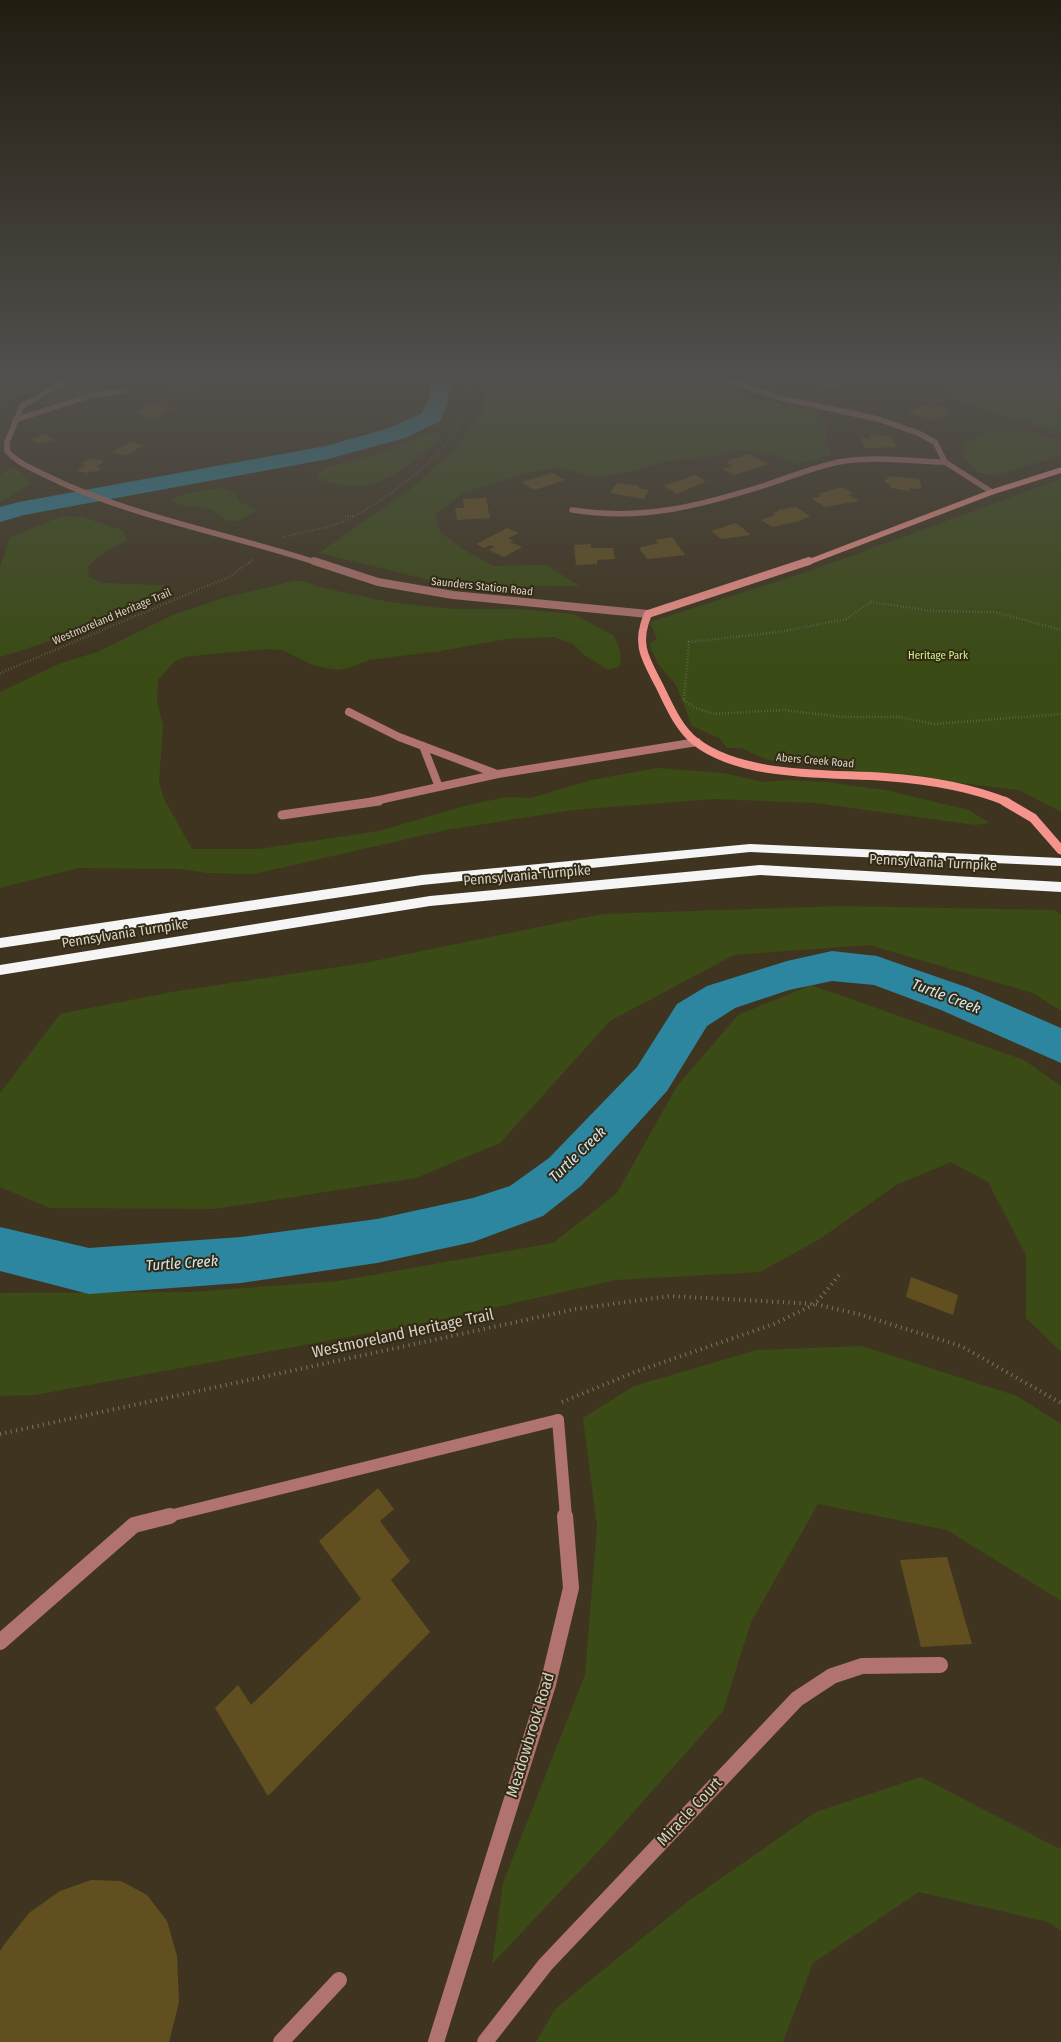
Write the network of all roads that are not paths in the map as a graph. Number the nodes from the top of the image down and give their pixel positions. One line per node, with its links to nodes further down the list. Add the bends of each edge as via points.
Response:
1 (42, 473): 7 (street, Saunders Station Road, via 123,506 378,582 453,596)
2 (798, 473): 6 (street, via 684,509 644,516 598,516)
3 (963, 473): 5 (street)
4 (1051, 473): 5 (street, Saunders Station Road)
5 (992, 492): 7 (street, Saunders Station Road, via 789,569)
6 (572, 510)
7 (648, 614): 9 (street, Abers Creek Road, via 641,628 640,650 678,722)
8 (348, 712): 10 (street)
9 (697, 742): 11 (street); 14 (street, Abers Creek Road, via 723,756 772,769 927,782 972,790 1012,804 1041,824)
10 (422, 746): 11 (street); 12 (street)
11 (498, 774): 12 (street)
12 (439, 788): 13 (street)
13 (282, 815)
14 (1061, 850)
15 (1061, 862): 17 (highway, Pennsylvania Turnpike, via 750,848 422,880)
16 (1061, 886): 18 (highway, Pennsylvania Turnpike, via 760,870 430,901)
17 (0, 943)
18 (0, 970)
19 (0, 1642): 23 (street, Meadowbrook Road, via 134,1526 558,1420 572,1588 548,1684)
20 (940, 1665): 24 (street, Miracle Court, via 862,1666 832,1676 797,1699 545,1965)
21 (339, 1980): 22 (street)
22 (281, 2042)
23 (436, 2042)
24 (485, 2042)

